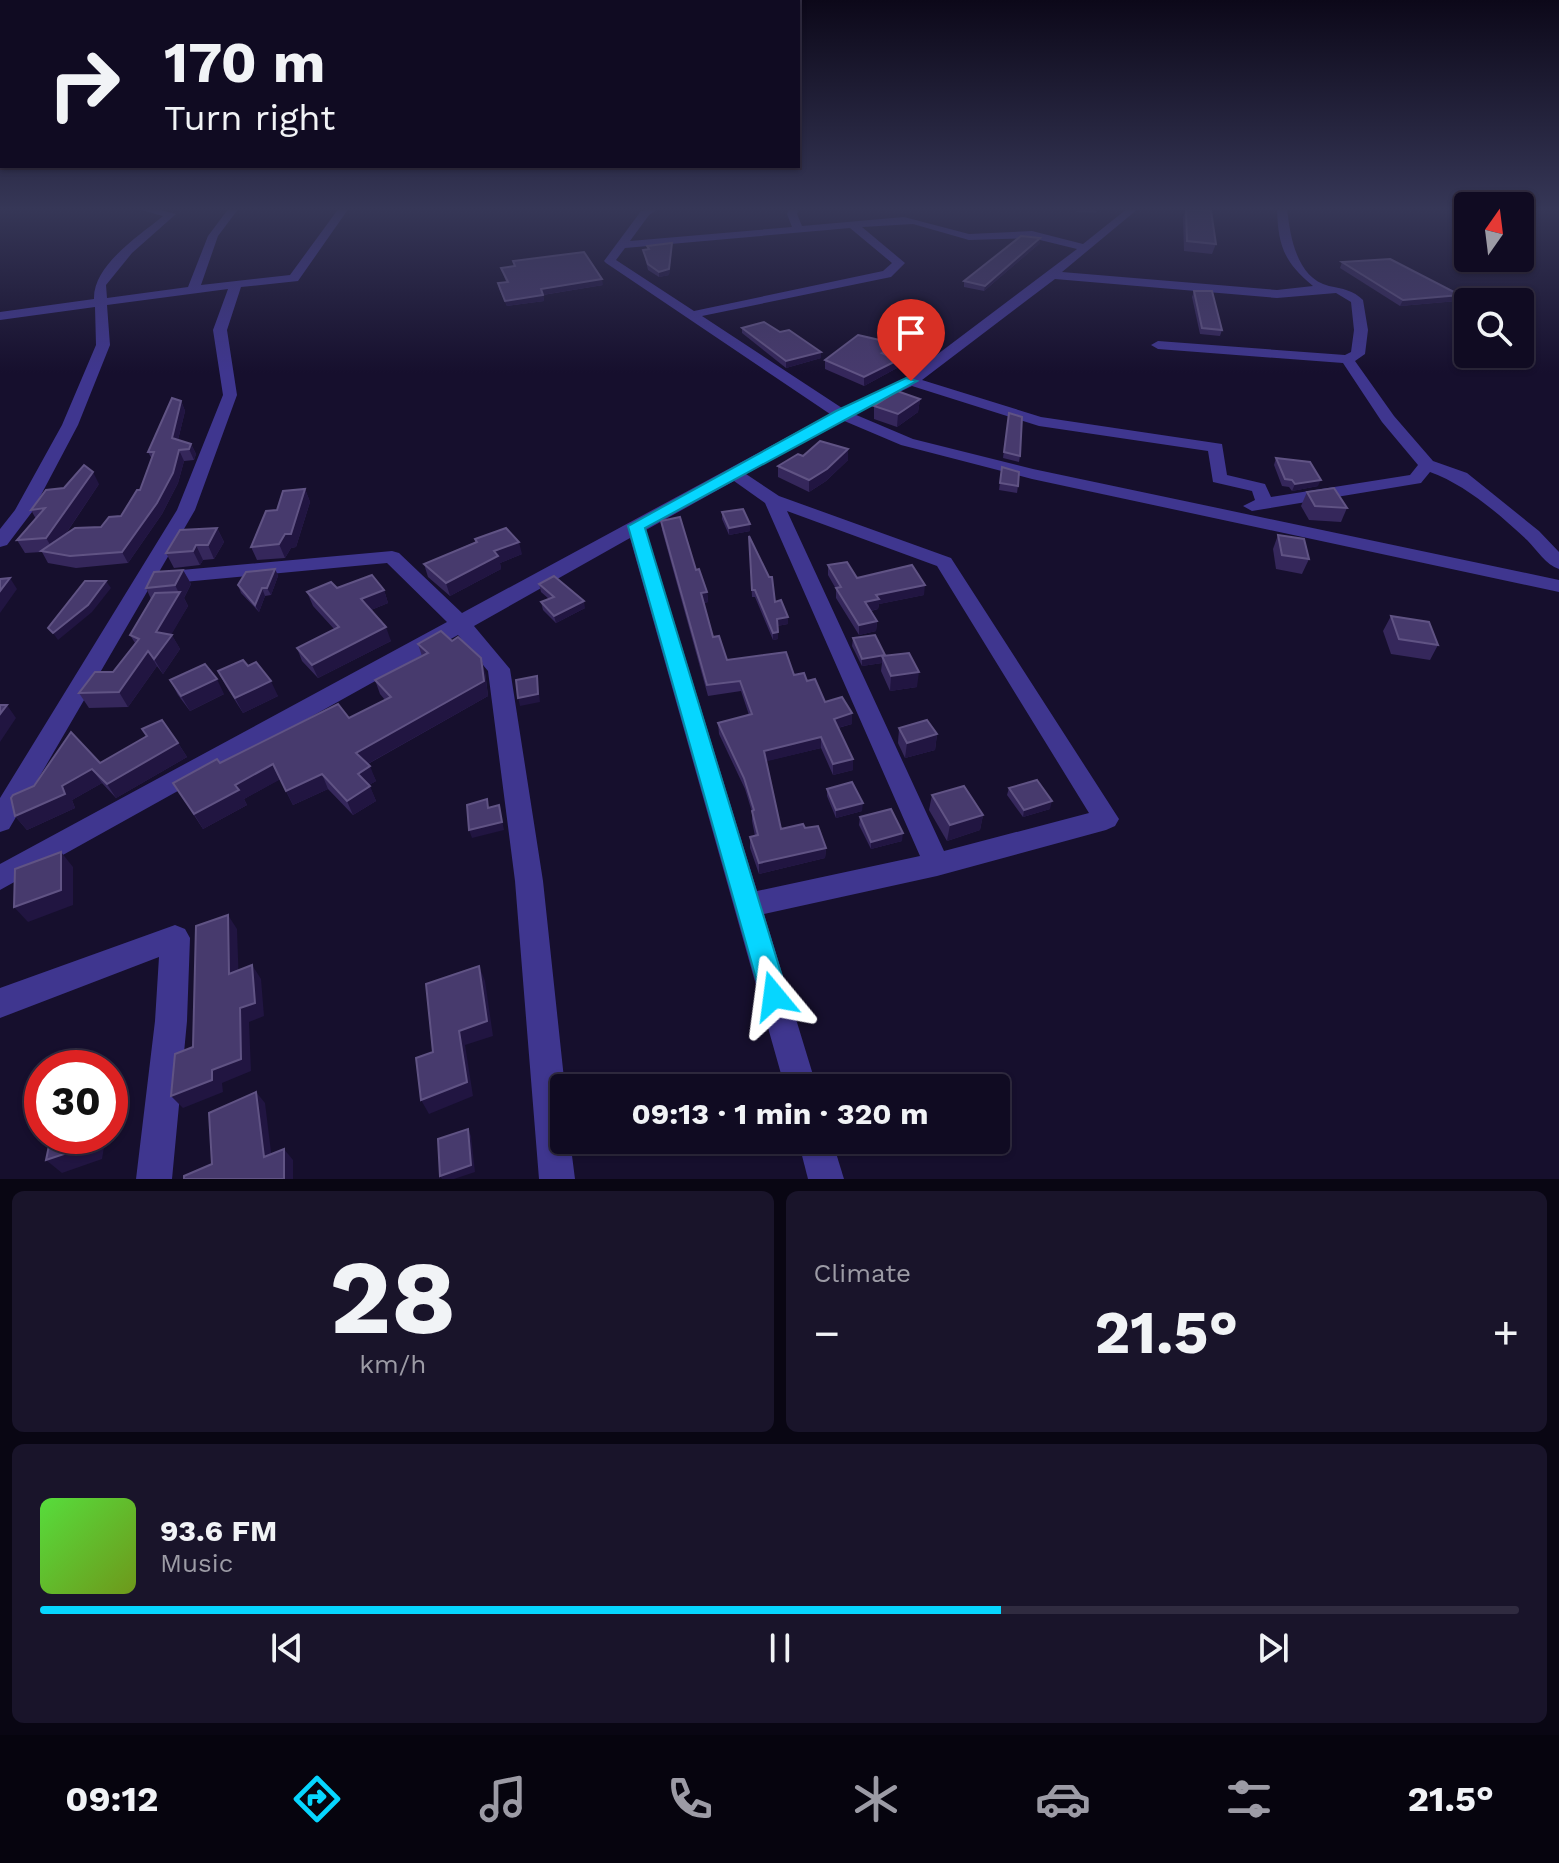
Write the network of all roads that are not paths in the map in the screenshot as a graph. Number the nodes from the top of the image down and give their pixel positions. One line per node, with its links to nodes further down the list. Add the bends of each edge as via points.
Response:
1 (118, 263): 12 (street, via 100,285)
2 (203, 263): 11 (street)
3 (305, 263): 9 (street, via 294,278)
4 (613, 263): 13 (street)
5 (899, 263): 13 (street, via 887,274)
6 (1067, 263): 8 (street)
7 (1294, 263): 10 (street)
8 (1052, 275): 10 (street, via 1277,294); 17 (street)
9 (236, 284): 11 (street); 27 (street, via 220,330 230,395 186,510)
10 (1323, 289): 16 (street, via 1357,300 1358,354)
11 (193, 290): 12 (street)
12 (99, 302): 14 (street); 25 (street, via 103,345 70,425 23,512)
13 (691, 315): 18 (street)
14 (0, 316)
15 (1158, 345): 16 (street)
16 (1347, 359): 19 (street)
17 (911, 381): 18 (street); 22 (street, via 1039,421 1216,447 1219,478 1259,488)
18 (841, 414): 20 (street); 23 (street, via 907,442)
19 (1427, 465): 22 (street, via 1415,479); 26 (street, via 1461,477)
20 (734, 473): 21 (street); 24 (street)
21 (773, 500): 31 (street); 31 (street, via 944,562 1106,819)
22 (1265, 503): 23 (street)
23 (1221, 513): 28 (street)
24 (636, 526): 29 (street); 33 (street)
25 (0, 541)
26 (1559, 563)
27 (145, 579): 29 (street, via 392,557); 30 (street)
28 (1559, 586)
29 (460, 623): 32 (street); 38 (street, via 499,669 529,881)
30 (0, 821)
31 (937, 864): 33 (street)
32 (0, 878)
33 (748, 905): 35 (street)
34 (0, 1003): 37 (street, via 175,938)
35 (797, 1074)
36 (819, 1154): 39 (street)
37 (154, 1179)
38 (557, 1179)
39 (826, 1179)

